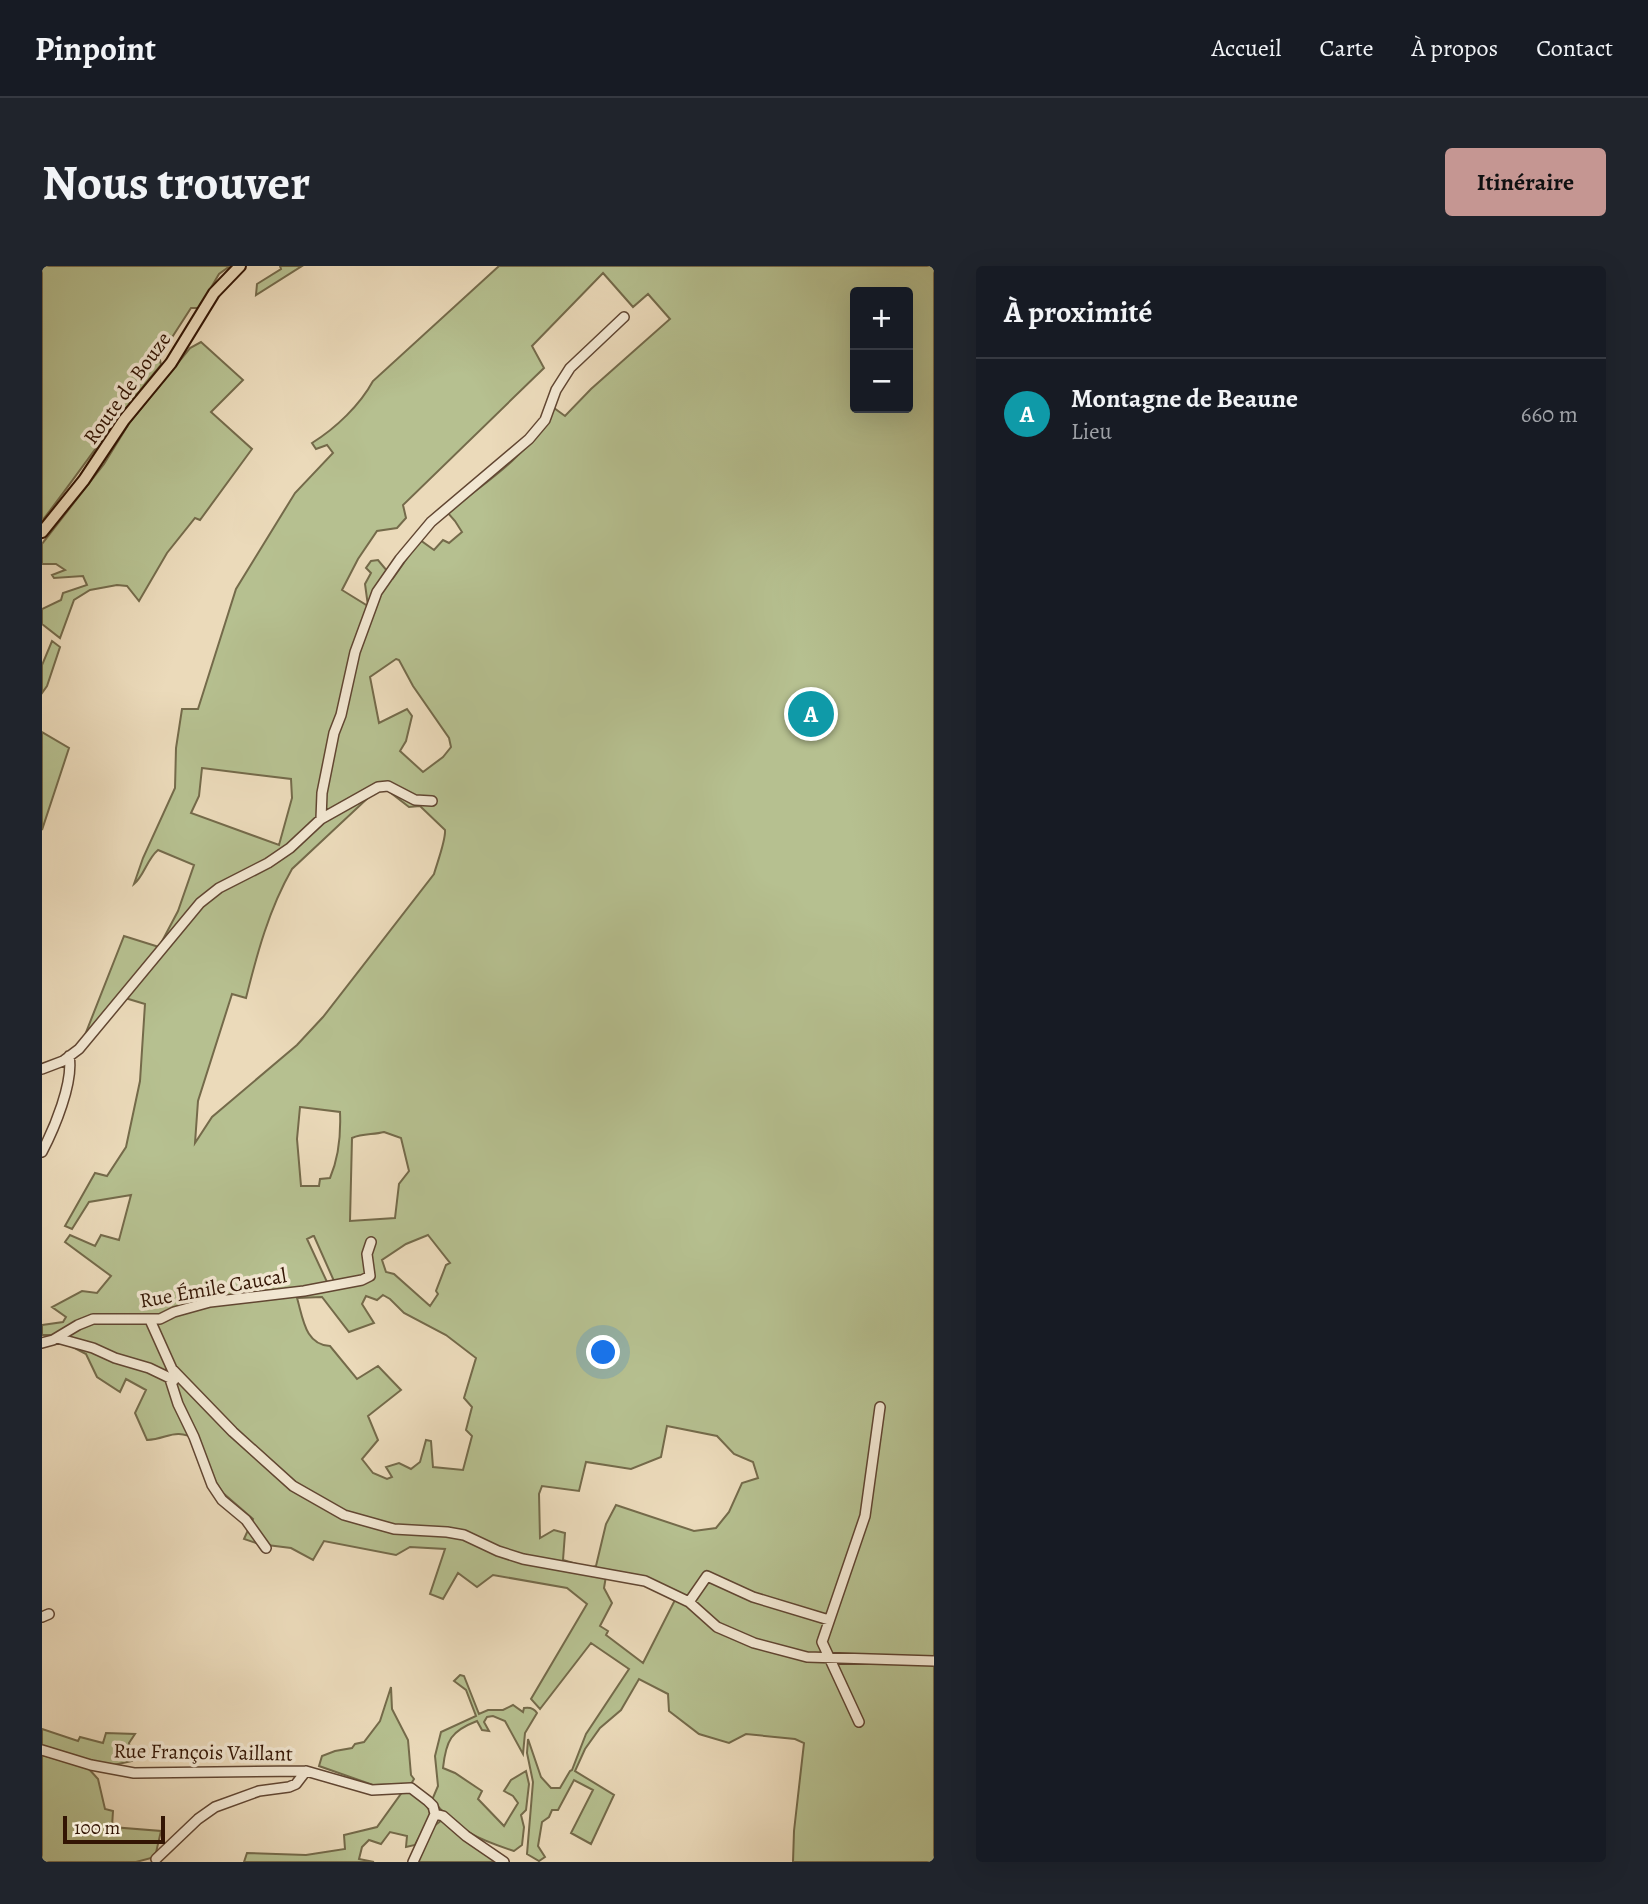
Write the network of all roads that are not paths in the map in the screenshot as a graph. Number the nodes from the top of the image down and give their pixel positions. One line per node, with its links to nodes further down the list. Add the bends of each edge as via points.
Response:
1 (240, 266): 3 (main road, Route de Bouze, via 214,293 171,363)
2 (624, 317): 5 (street, via 570,368 545,420 529,439 431,522 377,592 355,652 334,733)
3 (42, 532)
4 (432, 801): 5 (street, via 378,787)
5 (321, 819): 6 (street, via 290,848 200,903)
6 (69, 1056): 7 (street); 8 (street, via 66,1091)
7 (42, 1069)
8 (42, 1152)
9 (371, 1242): 10 (street, Rue Émile Caucal, via 366,1254 370,1276 362,1280 210,1302)
10 (150, 1320): 11 (street, Rue Émile Caucal, via 101,1318 83,1322); 14 (street, via 172,1368)
11 (57, 1338): 12 (street); 13 (street, via 149,1367)
12 (42, 1343)
13 (170, 1379): 14 (street); 16 (street, via 212,1485)
14 (189, 1386): 17 (street, via 293,1486 344,1515 394,1529 464,1535 523,1559 645,1581)
15 (880, 1407): 18 (street, via 865,1516)
16 (266, 1548)
17 (689, 1602): 18 (street, via 707,1576 753,1597); 19 (street, via 718,1627 754,1643)
18 (829, 1620): 19 (street, via 822,1642)
19 (828, 1658): 20 (street); 21 (street)
20 (934, 1661)
21 (859, 1722)
22 (42, 1750): 23 (street, Rue François Vaillant, via 134,1773)
23 (306, 1771): 24 (street, Rue François Vaillant, via 363,1789 411,1788 433,1806); 25 (street, via 289,1787 259,1791 215,1807)
24 (435, 1814): 26 (street); 27 (street, Rue François Vaillant)
25 (156, 1859)
26 (413, 1862)
27 (504, 1862)

